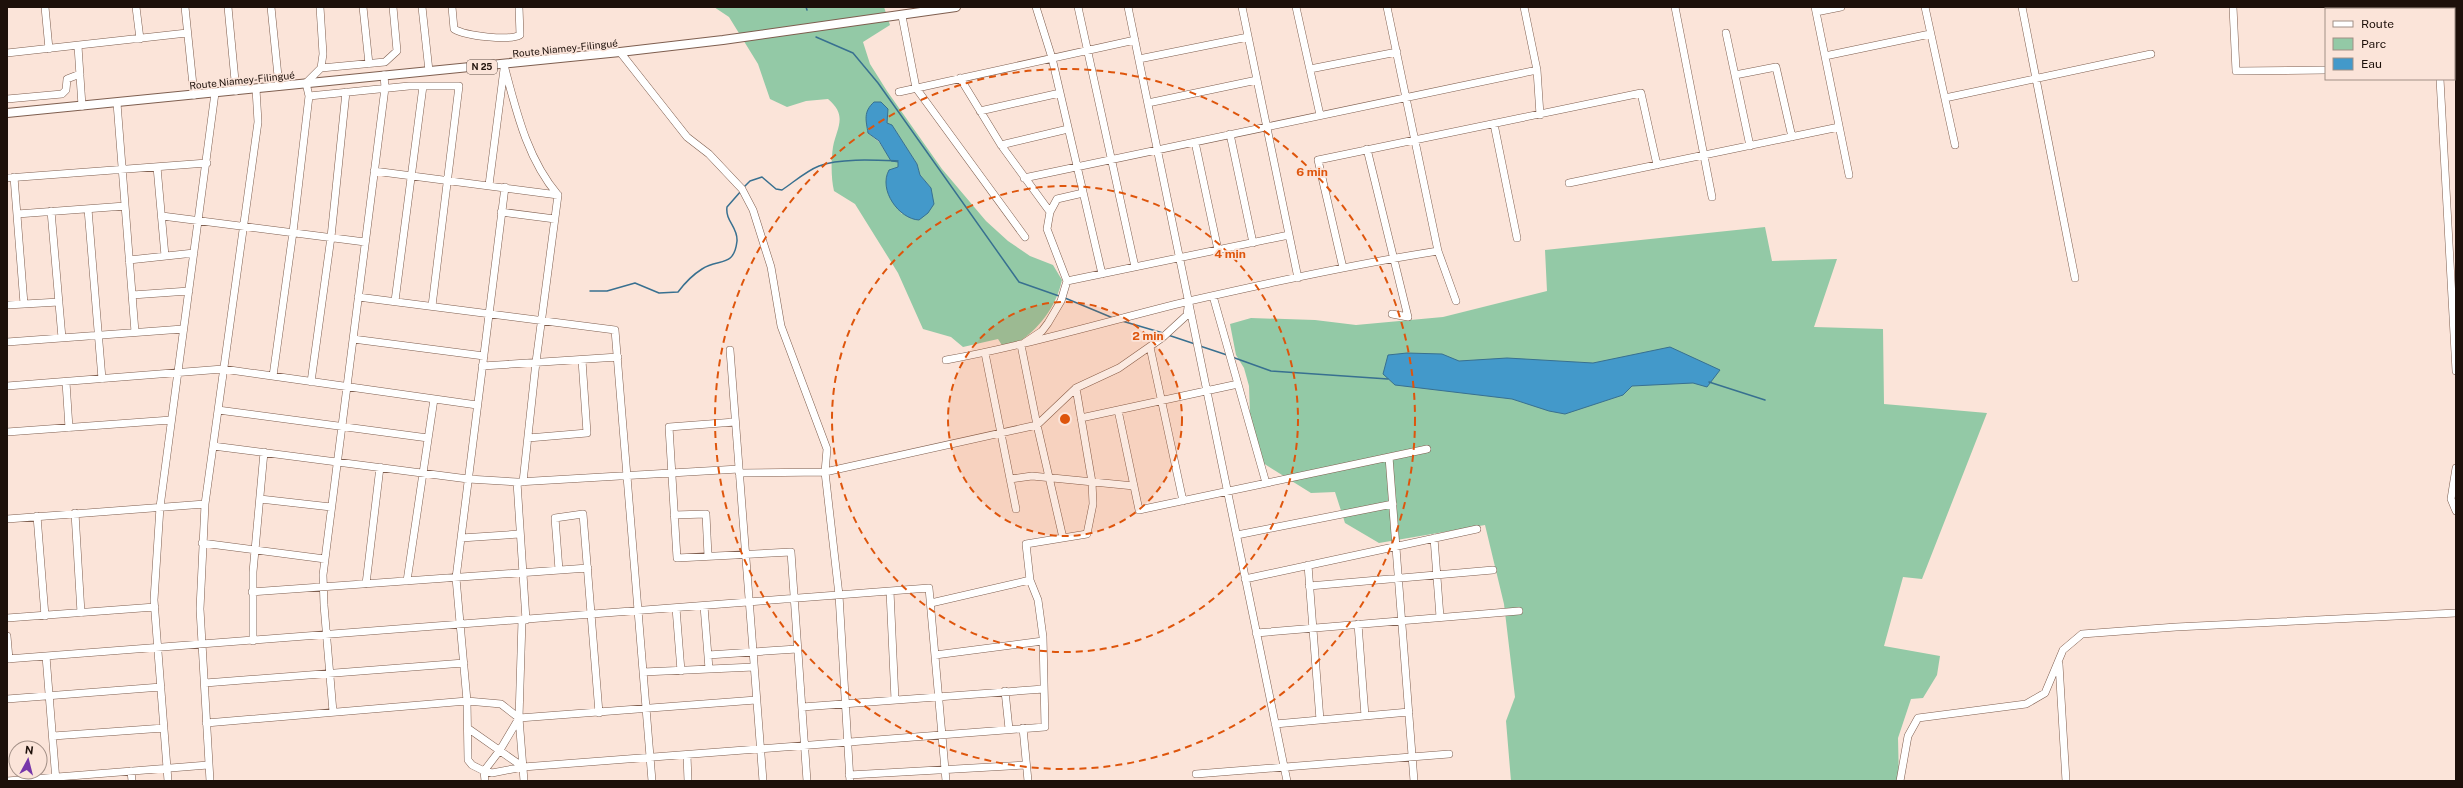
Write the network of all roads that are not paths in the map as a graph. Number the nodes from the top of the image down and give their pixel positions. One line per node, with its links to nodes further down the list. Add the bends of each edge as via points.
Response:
1 (47, 7): 34 (street)
2 (136, 7): 31 (street)
3 (185, 7): 27 (street)
4 (228, 7): 63 (street)
5 (271, 7): 58 (street)
6 (320, 7): 45 (street, via 323,54)
7 (363, 7): 43 (street)
8 (393, 7): 43 (street, via 397,51 385,62)
9 (422, 7): 49 (street)
10 (452, 7): 11 (street, via 454,29 465,34 501,37 520,35)
11 (519, 7)
12 (956, 7): 26 (main road, Route Niamey-Filingué / N 25)
13 (1036, 7): 41 (street)
14 (1078, 7): 35 (street)
15 (1128, 7): 32 (street)
16 (1242, 7): 30 (street)
17 (1296, 7): 46 (street)
18 (1387, 7): 37 (street)
19 (1524, 7): 47 (street)
20 (1675, 7): 93 (street)
21 (1841, 7): 25 (street)
22 (1925, 7): 29 (street)
23 (2022, 7): 54 (street)
24 (2233, 7): 48 (street, via 2236,71)
25 (1815, 10): 40 (street)
26 (902, 16): 36 (main road, Route Niamey-Filingué / N 25); 61 (street)
27 (188, 33): 31 (street); 68 (street)
28 (1726, 33): 52 (street)
29 (1930, 34): 40 (street); 71 (street)
30 (1248, 37): 42 (street); 55 (street)
31 (140, 39): 33 (street)
32 (1135, 40): 35 (street); 42 (street)
33 (78, 46): 34 (street); 50 (street)
34 (49, 49): 38 (street)
35 (1088, 50): 41 (street); 94 (street)
36 (620, 52): 44 (main road, Route Niamey-Filingué / N 25); 209 (street, via 687,138 709,154 742,189 753,210 771,267 781,326 827,449)
37 (1397, 52): 46 (street); 70 (street)
38 (7, 53)
39 (2151, 54): 54 (street)
40 (1824, 56): 82 (street)
41 (1052, 58): 53 (street); 67 (street)
42 (1139, 59): 73 (street)
43 (368, 64): 45 (street)
44 (504, 65): 49 (main road, Route Niamey-Filingué / N 25); 107 (street); 110 (street, via 519,120 542,174)
45 (321, 68): 57 (street)
46 (1310, 69): 78 (street)
47 (1537, 70): 70 (street); 79 (street)
48 (2325, 70)
49 (429, 71): 51 (main road, Route Niamey-Filingué / N 25)
50 (80, 74): 72 (street, via 67,79 66,90 62,94); 75 (street)
51 (384, 75): 57 (main road, Route Niamey-Filingué / N 25); 60 (street)
52 (1735, 75): 85 (street, via 1776,66); 90 (street)
53 (960, 78): 61 (street); 76 (street)
54 (2036, 79): 71 (street); 141 (street)
55 (1257, 80): 73 (street); 81 (street)
56 (2440, 80): 127 (street)
57 (306, 83): 58 (main road, Route Niamey-Filingué / N 25); 69 (street)
58 (279, 86): 62 (main road, Route Niamey-Filingué / N 25)
59 (423, 86): 60 (street); 101 (street); 105 (street, via 457,84 460,87)
60 (385, 88): 65 (street); 100 (street)
61 (916, 88): 66 (street); 125 (street)
62 (256, 89): 63 (main road, Route Niamey-Filingué / N 25); 121 (street, via 258,122)
63 (236, 91): 64 (main road, Route Niamey-Filingué / N 25)
64 (215, 92): 68 (main road, Route Niamey-Filingué / N 25); 95 (street)
65 (346, 92): 69 (street); 124 (street)
66 (899, 92)
67 (1060, 93): 76 (street); 83 (street)
68 (194, 95): 74 (main road, Route Niamey-Filingué / N 25)
69 (309, 96): 122 (street)
70 (1406, 97): 78 (street); 86 (street)
71 (1945, 98): 89 (street)
72 (7, 100)
73 (1148, 102): 92 (street)
74 (117, 103): 75 (main road, Route Niamey-Filingué / N 25); 99 (street)
75 (82, 106): 77 (main road, Route Niamey-Filingué / N 25)
76 (980, 111): 88 (street)
77 (7, 114)
78 (1320, 115): 81 (street)
79 (1540, 115): 80 (street); 96 (street, via 1641,93)
80 (1494, 124): 86 (street); 126 (street)
81 (1266, 127): 84 (street); 123 (street)
82 (1839, 127): 85 (street); 102 (street)
83 (1068, 128): 88 (street); 98 (street)
84 (1230, 134): 87 (street); 129 (street)
85 (1792, 137): 90 (street)
86 (1414, 139): 91 (street); 131 (street)
87 (1195, 142): 92 (street); 130 (street)
88 (1001, 145): 104 (street)
89 (1955, 145)
90 (1750, 146): 93 (street)
91 (1367, 149): 135 (street); 138 (street, via 1318,160)
92 (1158, 150): 94 (street); 134 (street)
93 (1704, 155): 96 (street); 111 (street)
94 (1113, 159): 98 (street); 137 (street)
95 (207, 163): 97 (street); 120 (street)
96 (1657, 165): 106 (street)
97 (157, 166): 99 (street); 118 (street)
98 (1077, 167): 104 (street); 109 (street)
99 (122, 169): 103 (street); 112 (street)
100 (374, 170): 101 (street); 128 (street)
101 (410, 175): 105 (street); 150 (street)
102 (1849, 175)
103 (11, 178): 117 (street)
104 (1024, 178): 116 (street)
105 (447, 180): 107 (street); 153 (street)
106 (1569, 183)
107 (490, 185): 108 (street)
108 (505, 187): 110 (street); 115 (street)
109 (1083, 193): 116 (street, via 1057,199); 139 (street)
110 (558, 195): 119 (street)
111 (1712, 197)
112 (125, 206): 113 (street); 136 (street)
113 (88, 209): 114 (street); 159 (street)
114 (51, 211): 117 (street); 149 (street)
115 (502, 212): 119 (street); 154 (street)
116 (1050, 212): 142 (street, via 1048,229)
117 (17, 214): 151 (street)
118 (162, 216): 120 (street); 133 (street)
119 (555, 219): 156 (street)
120 (198, 220): 121 (street); 132 (street)
121 (244, 226): 122 (street); 173 (street)
122 (293, 232): 124 (street); 176 (street)
123 (1289, 236): 129 (street); 140 (street)
124 (331, 237): 128 (street); 179 (street)
125 (1025, 237)
126 (1517, 238)
127 (2453, 240): 174 (street)
128 (365, 242): 146 (street)
129 (1254, 243): 130 (street)
130 (1218, 250): 134 (street)
131 (1438, 251): 135 (street); 148 (street)
132 (194, 253): 133 (street); 143 (street)
133 (165, 256): 136 (street)
134 (1180, 258): 137 (street); 147 (street)
135 (1393, 258): 138 (street); 155 (street, via 1408,317)
136 (129, 260): 144 (street)
137 (1135, 267): 139 (street)
138 (1343, 268): 140 (street)
139 (1102, 274): 142 (street)
140 (1298, 278): 145 (street)
141 (2075, 278)
142 (1067, 281): 163 (street, via 1061,301 1048,323 1042,331)
143 (189, 291): 144 (street); 157 (street)
144 (132, 295): 158 (street)
145 (1213, 296): 147 (street); 180 (street)
146 (358, 297): 150 (street); 161 (street)
147 (1189, 301): 163 (street); 164 (street, via 1187,315); 184 (street)
148 (1456, 301)
149 (59, 302): 151 (street); 160 (street)
150 (395, 302): 153 (street)
151 (24, 304): 152 (street)
152 (7, 306)
153 (432, 306): 154 (street)
154 (489, 314): 156 (street); 167 (street)
155 (1392, 314)
156 (541, 320): 168 (street, via 615,330); 171 (street)
157 (183, 329): 158 (street); 175 (street)
158 (135, 332): 159 (street)
159 (98, 335): 160 (street); 177 (street)
160 (62, 338): 162 (street)
161 (353, 339): 167 (street); 182 (street)
162 (7, 342)
163 (1021, 345): 166 (street); 193 (street)
164 (1150, 347): 183 (street, via 1120,368); 186 (street)
165 (730, 350): 192 (street)
166 (984, 353): 170 (street); 197 (street)
167 (484, 356): 172 (street)
168 (618, 357): 169 (street); 211 (street)
169 (582, 360): 171 (street); 199 (street, via 587,433)
170 (946, 360)
171 (536, 362): 172 (street); 199 (street)
172 (482, 366): 187 (street)
173 (223, 369): 175 (street); 176 (street); 188 (street)
174 (2456, 371)
175 (178, 373): 177 (street); 191 (street)
176 (273, 376): 179 (street)
177 (102, 379): 178 (street)
178 (66, 382): 181 (street); 195 (street)
179 (311, 382): 182 (street)
180 (1238, 384): 184 (street); 217 (street)
181 (7, 386)
182 (346, 387): 185 (street); 194 (street)
183 (1076, 388): 190 (street); 193 (street)
184 (1207, 390): 186 (street); 219 (street)
185 (434, 399): 187 (street); 198 (street)
186 (1162, 400): 189 (street); 221 (street)
187 (477, 405): 213 (street)
188 (218, 410): 194 (street); 200 (street)
189 (1118, 410): 190 (street); 218 (street)
190 (1081, 418): 216 (street)
191 (171, 420): 195 (street); 224 (street)
192 (735, 422): 207 (street); 208 (street, via 669,426)
193 (1037, 424): 197 (street); 212 (street)
194 (342, 426): 198 (street); 204 (street)
195 (69, 428): 196 (street)
196 (7, 432)
197 (1001, 433): 209 (street); 214 (street)
198 (428, 438): 210 (street)
199 (528, 438): 215 (street)
200 (213, 446): 202 (street); 222 (street)
201 (1427, 449): 203 (street)
202 (264, 452): 204 (street); 220 (street)
203 (1389, 457): 217 (street); 223 (street)
204 (337, 462): 205 (street); 225 (street)
205 (380, 467): 210 (street); 255 (street)
206 (2456, 468): 227 (street, via 2451,499)
207 (739, 471): 208 (street); 209 (street); 241 (street)
208 (672, 472): 211 (street); 229 (street)
209 (825, 472): 260 (street)
210 (423, 473): 213 (street); 254 (street)
211 (626, 476): 215 (street); 267 (street)
212 (1049, 478): 214 (street, via 1032,476); 216 (street); 236 (street)
213 (468, 479): 215 (street); 235 (street)
214 (1010, 479): 226 (street)
215 (520, 482): 233 (street)
216 (1092, 482): 218 (street); 236 (street, via 1093,504 1087,534)
217 (1266, 483): 219 (street)
218 (1134, 486): 221 (street, via 1139,510)
219 (1228, 491): 221 (street); 234 (street)
220 (260, 499): 225 (street); 240 (street)
221 (1183, 501)
222 (204, 504): 224 (street); 238 (street)
223 (1393, 504): 234 (street); 239 (street)
224 (160, 507): 228 (street); 265 (street)
225 (331, 507): 243 (street)
226 (1016, 509)
227 (2456, 511)
228 (75, 513): 230 (street); 269 (street)
229 (674, 515): 242 (street, via 706,514); 242 (street, via 677,558)
230 (37, 516): 231 (street); 272 (street)
231 (7, 519)
232 (1476, 529): 237 (street)
233 (520, 534): 235 (street); 248 (street)
234 (1236, 535): 252 (street)
235 (461, 538): 250 (street)
236 (1063, 538): 253 (street, via 1026,544)
237 (1434, 538): 239 (street); 249 (street)
238 (202, 543): 240 (street); 285 (street, via 200,609)
239 (1396, 546): 244 (street); 251 (street)
240 (255, 550): 243 (street); 259 (street)
241 (744, 554): 242 (street); 261 (street, via 791,552); 262 (street)
242 (708, 556)
243 (325, 559): 257 (street)
244 (1308, 565): 252 (street); 256 (street)
245 (588, 568): 246 (street); 246 (street, via 583,514 555,518); 271 (street)
246 (559, 570): 248 (street)
247 (1493, 570): 249 (street)
248 (523, 573): 250 (street); 275 (street)
249 (1436, 575): 251 (street); 273 (street)
250 (456, 578): 254 (street); 278 (street)
251 (1399, 578): 256 (street); 276 (street)
252 (1246, 579): 280 (street)
253 (1030, 580): 263 (street); 284 (street, via 1038,600)
254 (407, 581): 255 (street)
255 (366, 584): 257 (street)
256 (1310, 586): 279 (street)
257 (323, 587): 259 (street); 282 (street)
258 (890, 591): 260 (street); 263 (street, via 929,588); 308 (street)
259 (252, 592): 283 (street)
260 (839, 595): 261 (street); 310 (street)
261 (794, 598): 262 (street); 287 (street)
262 (748, 602): 264 (street); 288 (street)
263 (931, 603): 289 (street)
264 (704, 606): 266 (street); 291 (street)
265 (154, 607): 269 (street); 286 (street)
266 (676, 608): 267 (street); 297 (street)
267 (638, 611): 271 (street); 298 (street)
268 (1519, 611): 273 (street)
269 (81, 613): 272 (street)
270 (2456, 613): 293 (street, via 2082,634 2063,650)
271 (591, 614): 275 (street); 315 (street)
272 (45, 616): 274 (street)
273 (1440, 617): 276 (street)
274 (7, 618)
275 (524, 620): 278 (street); 317 (street)
276 (1402, 620): 277 (street); 314 (street)
277 (1358, 624): 279 (street); 316 (street)
278 (461, 625): 282 (street); 294 (street)
279 (1313, 628): 280 (street); 318 (street)
280 (1256, 633): 320 (street)
281 (7, 636): 292 (street)
282 (326, 636): 283 (street); 299 (street)
283 (254, 641): 285 (street)
284 (1043, 641): 289 (street); 302 (street)
285 (203, 644): 286 (street); 300 (street)
286 (158, 648): 290 (street); 301 (street)
287 (798, 649): 288 (street); 311 (street)
288 (753, 652): 291 (street); 295 (street)
289 (935, 655): 305 (street)
290 (46, 656): 292 (street); 304 (street)
291 (708, 656): 296 (street)
292 (8, 659)
293 (2059, 659): 360 (street, via 2045,693 2026,704 1918,718 1908,736); 361 (street)
294 (464, 663): 299 (street); 309 (street)
295 (754, 667): 296 (street); 307 (street)
296 (709, 669): 297 (street)
297 (681, 670): 298 (street)
298 (643, 672): 312 (street)
299 (330, 674): 300 (street); 313 (street)
300 (205, 683): 319 (street)
301 (161, 687): 304 (street); 321 (street)
302 (1044, 689): 303 (street); 322 (street, via 1045,726)
303 (1005, 692): 305 (street); 324 (street)
304 (49, 695): 306 (street); 326 (street)
305 (939, 696): 308 (street); 325 (street)
306 (7, 699)
307 (756, 700): 312 (street); 329 (street)
308 (895, 700): 310 (street)
309 (467, 702): 313 (street); 317 (street, via 501,704); 323 (street)
310 (845, 703): 311 (street); 327 (street)
311 (802, 707): 328 (street)
312 (647, 708): 315 (street); 334 (street)
313 (333, 712): 319 (street)
314 (1409, 712): 316 (street); 333 (street)
315 (599, 713): 317 (street)
316 (1365, 716): 318 (street)
317 (519, 718): 330 (street); 338 (street)
318 (1320, 720): 320 (street)
319 (206, 723): 335 (street)
320 (1275, 724): 337 (street)
321 (164, 728): 326 (street); 339 (street)
322 (1023, 728): 324 (street); 336 (street)
323 (469, 729): 330 (street); 342 (street, via 468,760)
324 (1009, 729): 325 (street)
325 (942, 735): 327 (street); 340 (street)
326 (52, 736): 345 (street)
327 (847, 742): 328 (street); 344 (street)
328 (804, 745): 329 (street); 355 (street)
329 (760, 749): 332 (street); 354 (street)
330 (500, 750): 338 (street); 342 (street)
331 (1448, 754): 333 (street)
332 (687, 755): 334 (street); 353 (street)
333 (1412, 756): 337 (street); 359 (street)
334 (650, 757): 338 (street); 352 (street)
335 (208, 765): 339 (street); 349 (street)
336 (1026, 765): 340 (street); 357 (street)
337 (1284, 767): 343 (street); 358 (street)
338 (523, 768): 342 (street, via 500,772); 351 (street)
339 (167, 769): 341 (street); 348 (street)
340 (945, 770): 344 (street); 356 (street)
341 (131, 771): 345 (street); 347 (street)
342 (484, 771): 350 (street)
343 (1196, 774)
344 (850, 778)
345 (56, 779): 346 (street)
346 (12, 781)
347 (132, 781)
348 (168, 781)
349 (210, 781)
350 (485, 781)
351 (524, 781)
352 (652, 781)
353 (688, 781)
354 (763, 781)
355 (807, 781)
356 (946, 781)
357 (1028, 781)
358 (1287, 781)
359 (1414, 781)
360 (1900, 781)
361 (2066, 781)

